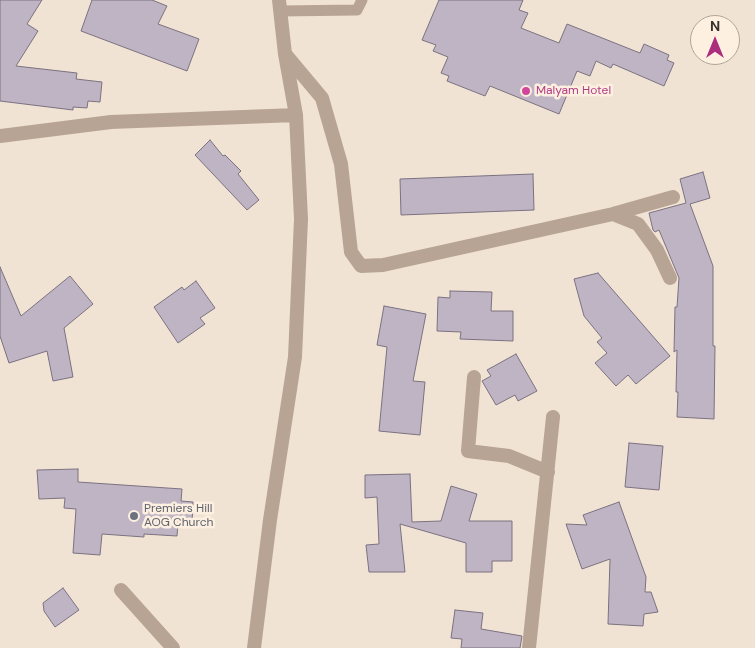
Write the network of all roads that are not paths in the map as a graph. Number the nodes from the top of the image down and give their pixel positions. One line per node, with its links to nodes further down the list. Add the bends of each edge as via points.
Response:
1 (362, 0): 2 (lane, via 357,10)
2 (279, 5): 3 (street)
3 (285, 54): 4 (street); 7 (street, via 322,98 341,164 351,252 361,266 383,265)
4 (296, 115): 5 (street, via 111,122); 14 (street, via 301,220 295,357)
5 (0, 136)
6 (673, 197): 7 (street)
7 (613, 214): 8 (street, via 638,224 657,250)
8 (670, 278)
9 (474, 377): 11 (street, via 468,451 510,456)
10 (553, 417): 11 (street)
11 (548, 472): 15 (street)
12 (121, 590): 13 (street)
13 (173, 648)
14 (254, 648)
15 (529, 648)

